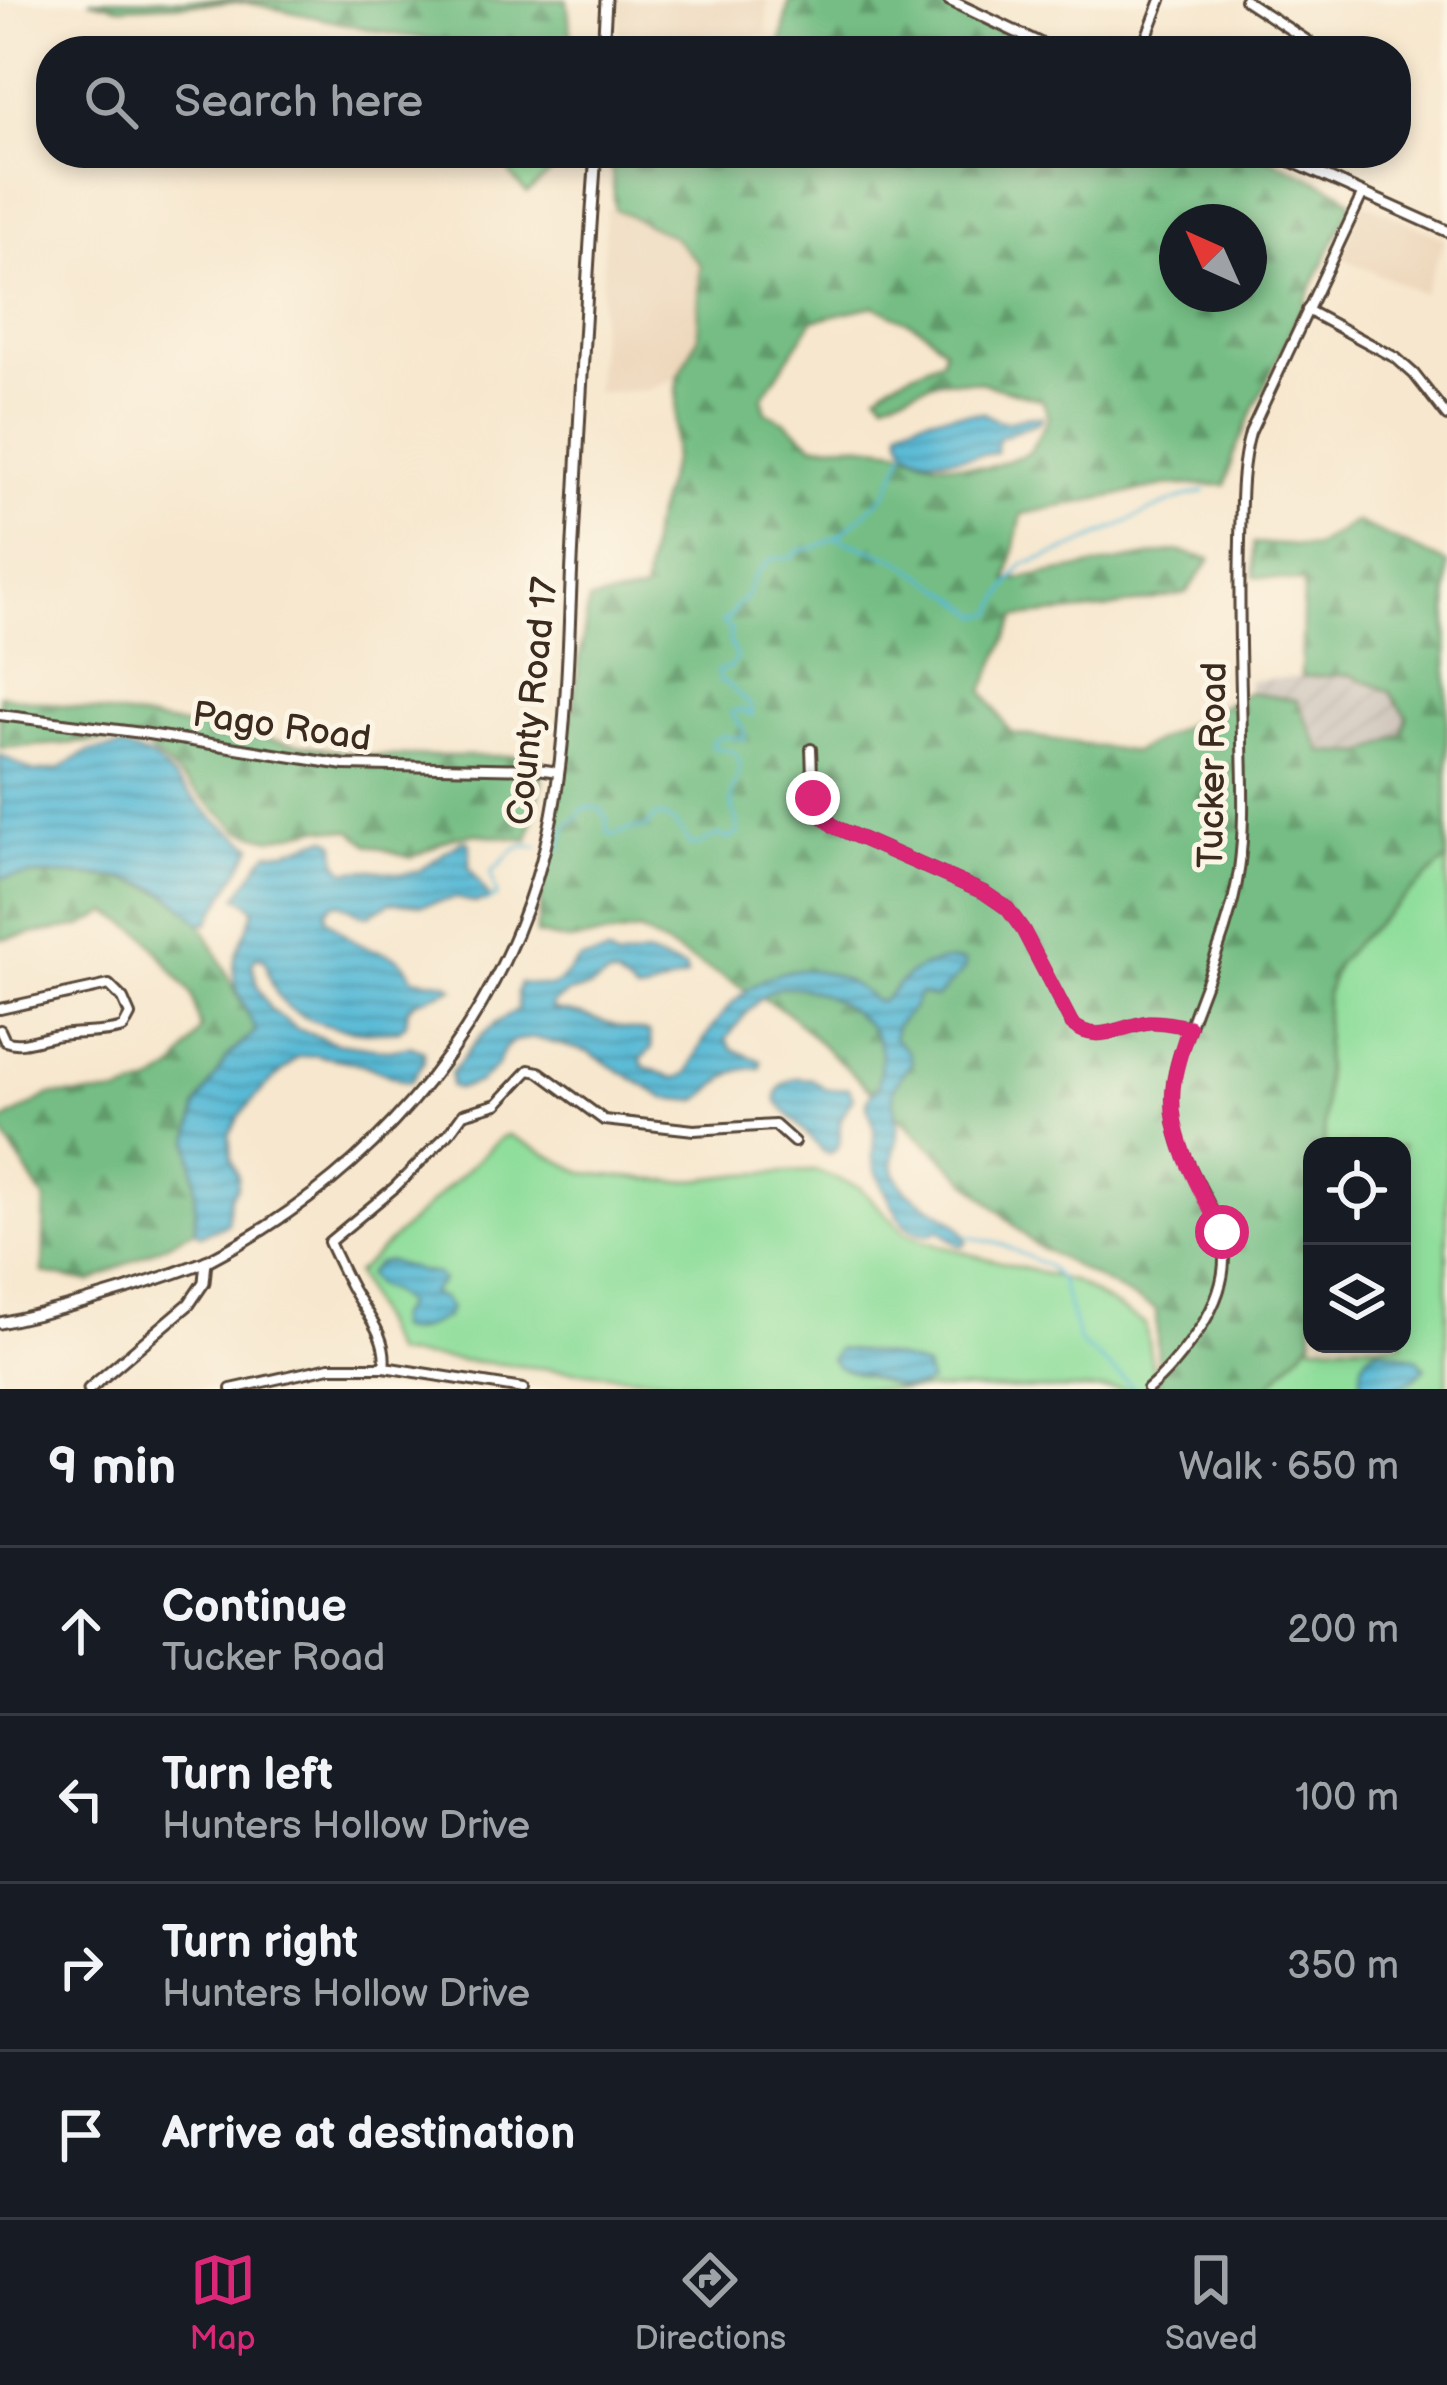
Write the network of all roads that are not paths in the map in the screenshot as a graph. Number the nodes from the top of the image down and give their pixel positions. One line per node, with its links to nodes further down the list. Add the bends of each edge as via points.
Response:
1 (606, 0): 5 (main road)
2 (950, 0): 6 (main road)
3 (1161, 0): 7 (street)
4 (1245, 0): 8 (street)
5 (604, 36)
6 (1025, 36)
7 (1147, 36)
8 (1300, 36)
9 (595, 168): 17 (main road, County Road 17)
10 (1306, 168): 11 (main road)
11 (1362, 194): 12 (main road); 13 (street, Tucker Road)
12 (1447, 231)
13 (1307, 310): 14 (street, via 1396,358); 19 (street, Tucker Road, via 1242,461 1239,872)
14 (1447, 416)
15 (0, 715): 17 (street, Pago Road, via 344,765)
16 (811, 749): 19 (street, via 821,815 1007,908 1083,1033 1156,1022)
17 (557, 772): 22 (main road, County Road 17, via 522,919 462,1037 412,1104 330,1182)
18 (0, 1009): 20 (street, via 109,986 130,1015 110,1032 15,1045)
19 (1189, 1027): 25 (street, Tucker Road, via 1173,1113 1187,1163 1222,1232 1224,1280 1190,1344)
20 (0, 1030)
21 (794, 1142): 24 (street, via 775,1125 694,1130 604,1120 529,1070 496,1104 464,1114 329,1242 372,1319)
22 (206, 1261): 23 (main road, County Road 17); 26 (main road, via 189,1304)
23 (0, 1322)
24 (384, 1367): 27 (street, via 330,1367); 28 (street)
25 (1149, 1388)
26 (89, 1389)
27 (231, 1389)
28 (523, 1389)

